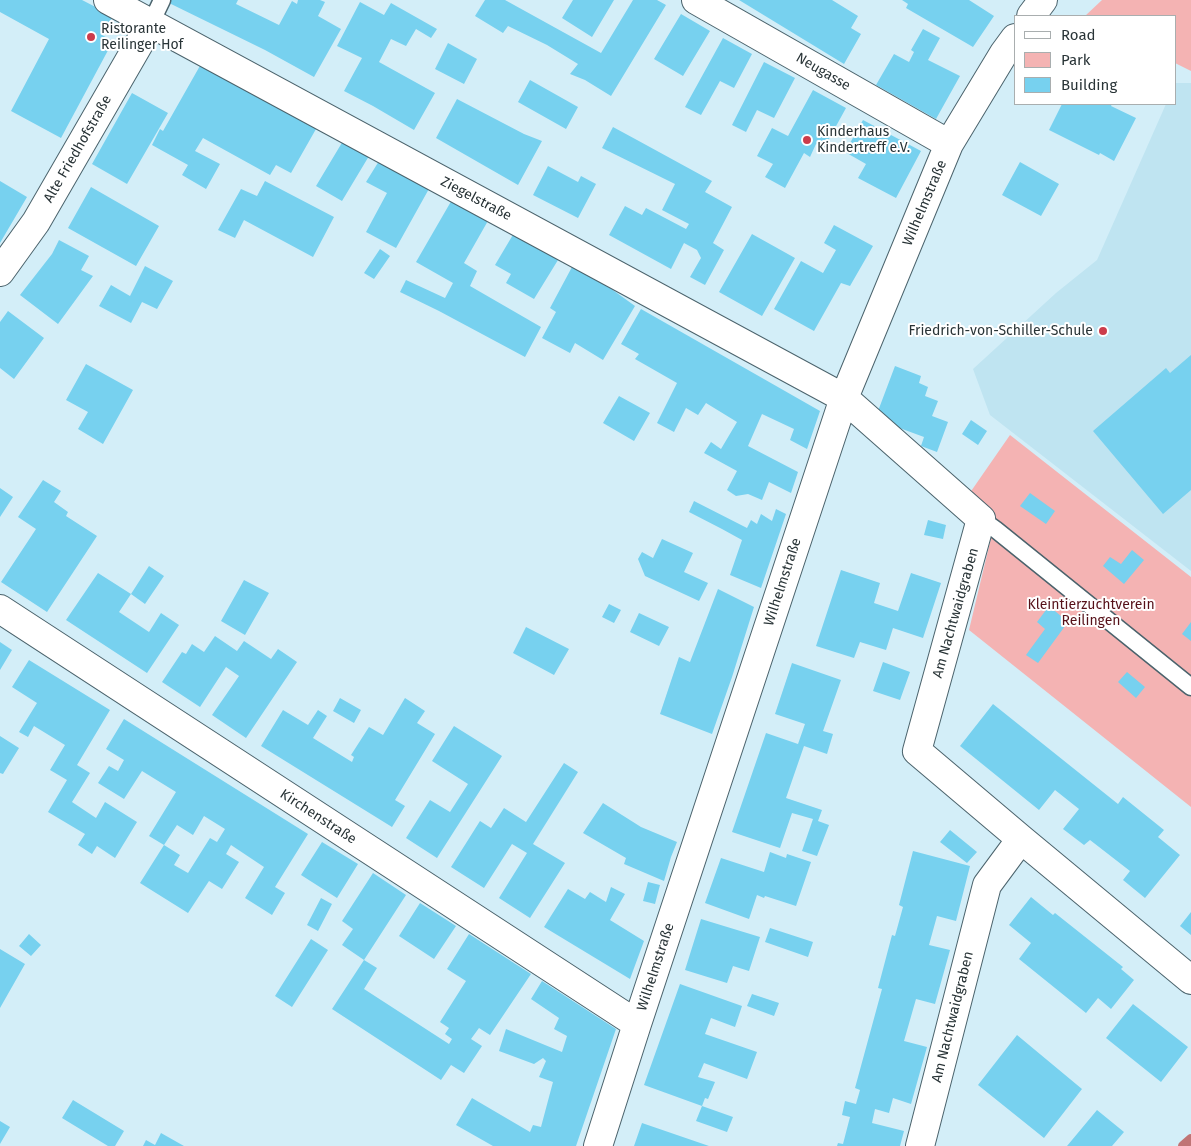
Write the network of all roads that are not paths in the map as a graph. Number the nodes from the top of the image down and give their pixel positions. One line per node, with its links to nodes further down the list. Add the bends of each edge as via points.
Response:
1 (108, 0): 4 (street, Ziegelstraße)
2 (696, 0): 7 (street, Neugasse)
3 (1043, 0): 5 (street)
4 (156, 11): 8 (street, Alte Friedhofstraße, via 36,222); 9 (street, Ziegelstraße)
5 (1032, 15)
6 (1014, 39): 7 (street, Wilhelmstraße)
7 (949, 144): 9 (street, Wilhelmstraße)
8 (0, 272)
9 (844, 398): 10 (street); 15 (street, Wilhelmstraße)
10 (981, 519): 12 (lane); 13 (street, Am Nachtwaidgraben, via 917,750)
11 (0, 609): 15 (street, Kirchenstraße)
12 (1191, 688)
13 (1021, 840): 14 (street, Am Nachtwaidgraben); 17 (street, Am Nachtwaidgraben, via 987,886)
14 (1191, 980)
15 (636, 1024): 16 (street, Wilhelmstraße)
16 (598, 1146)
17 (920, 1146)

